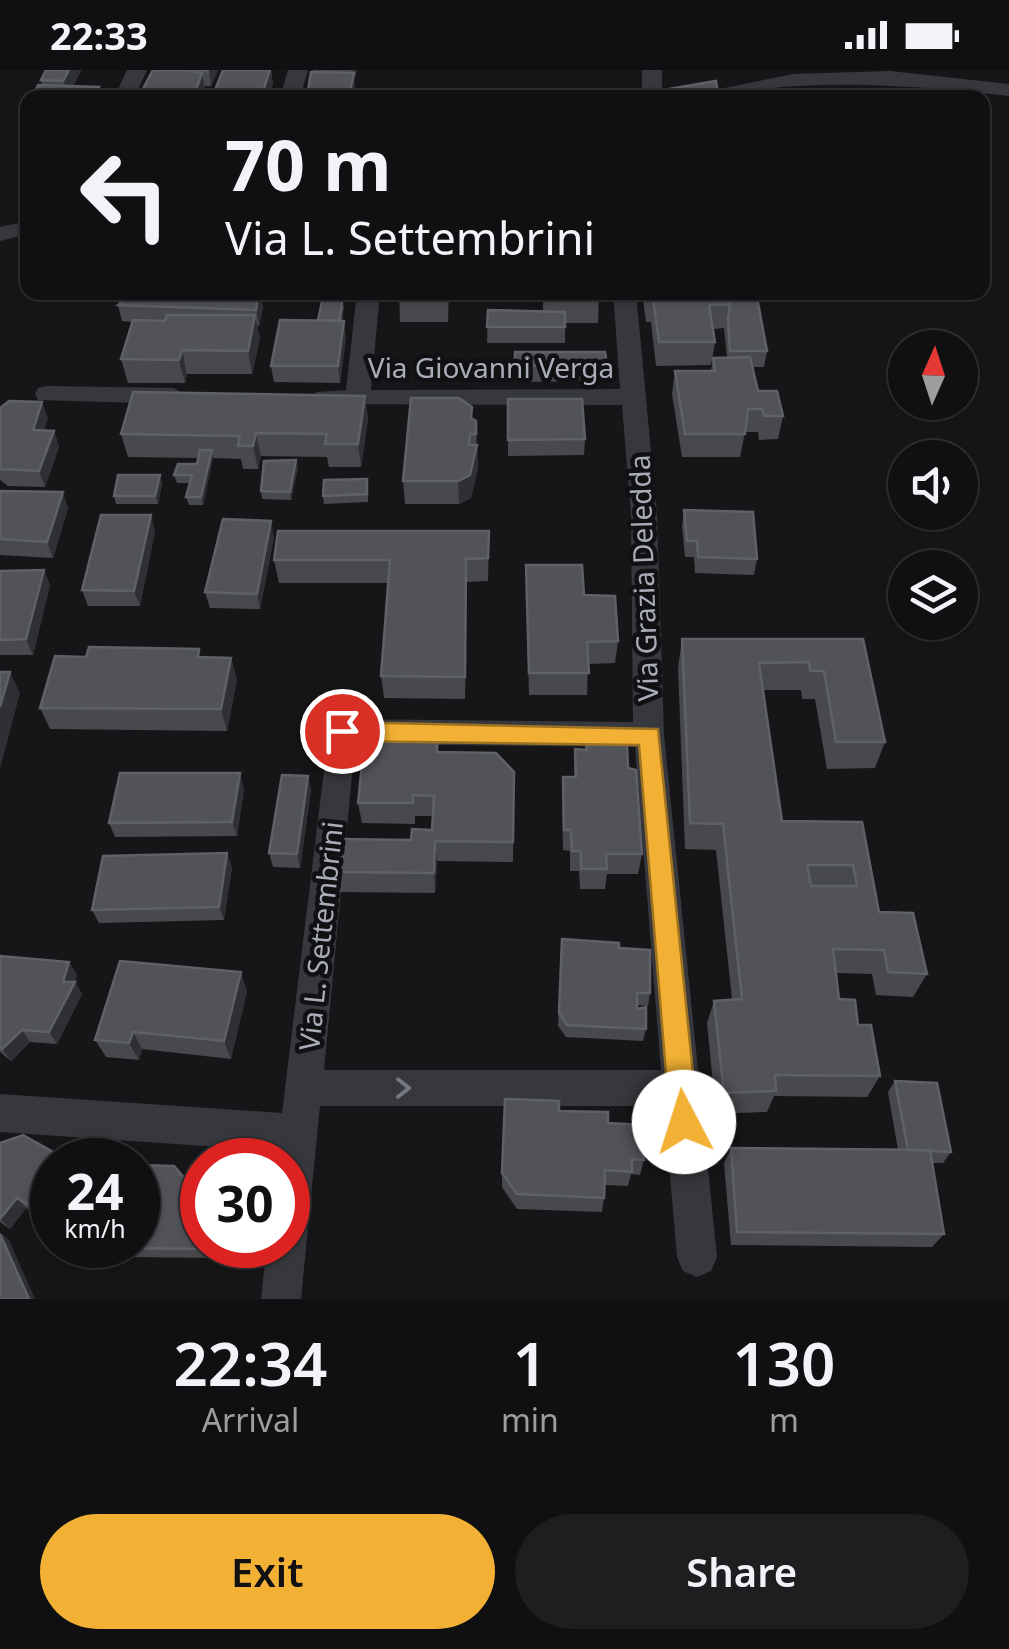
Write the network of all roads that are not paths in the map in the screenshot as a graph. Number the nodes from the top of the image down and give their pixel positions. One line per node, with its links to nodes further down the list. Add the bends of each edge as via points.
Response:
1 (732, 90): 2 (street, via 890,76)
2 (1009, 90)
3 (367, 300): 9 (street)
4 (625, 300): 7 (street, Via Grazia Deledda)
5 (47, 394): 6 (street)
6 (203, 396)
7 (635, 396): 9 (street, Via Giovanni Verga); 10 (street, Via Grazia Deledda)
8 (300, 398): 9 (street, Via Giovanni Verga)
9 (358, 398)
10 (650, 735): 11 (street, Via L. Settembrini, via 342,731); 12 (street, Via Grazia Deledda)
11 (306, 1088): 12 (street, one-way to 12); 14 (street)
12 (681, 1088): 16 (street, Via Grazia Deledda)
13 (0, 1112): 14 (street)
14 (298, 1133): 15 (street)
15 (298, 1138)
16 (697, 1257)
17 (284, 1268): 18 (street)
18 (281, 1299)

